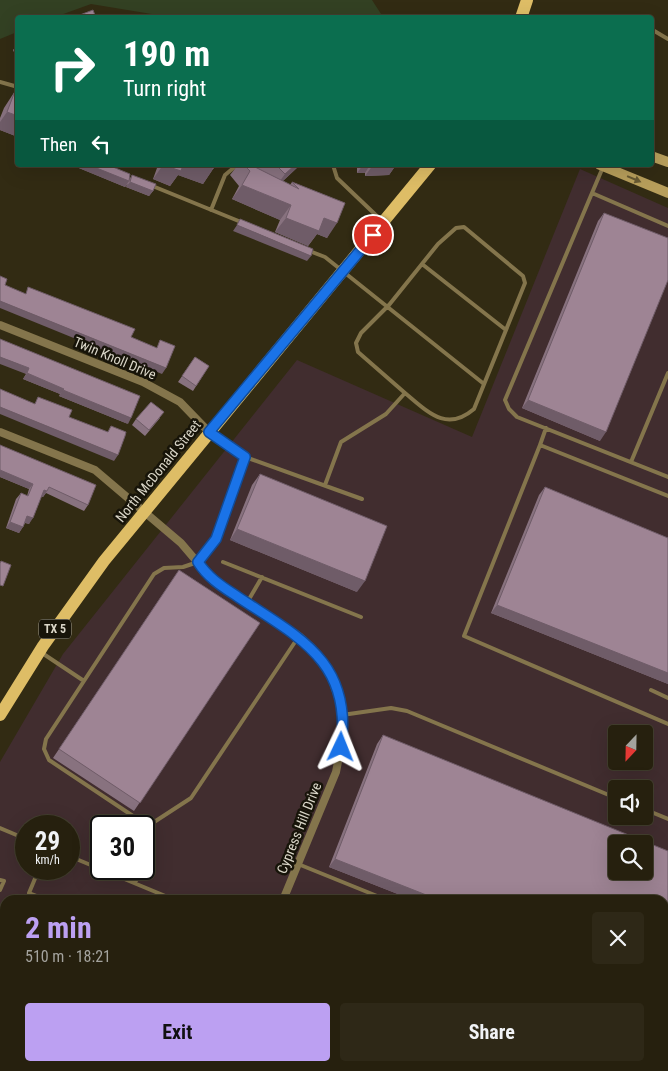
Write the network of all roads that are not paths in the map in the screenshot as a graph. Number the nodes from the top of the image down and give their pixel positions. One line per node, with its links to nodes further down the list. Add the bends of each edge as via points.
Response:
1 (527, 0): 2 (main road)
2 (522, 15)
3 (654, 31): 4 (lane)
4 (668, 38)
5 (0, 82): 6 (lane)
6 (15, 86)
7 (654, 157): 8 (main road)
8 (668, 162)
9 (235, 167): 17 (lane, via 225,175)
10 (334, 167): 18 (lane, via 337,178)
11 (428, 167): 18 (main road, North McDonald Street / TX 5)
12 (602, 167): 15 (lane)
13 (604, 167): 16 (main road, one-way to 16)
14 (147, 184): 17 (lane)
15 (592, 193): 20 (lane); 30 (lane, via 505,400 517,417)
16 (668, 193)
17 (211, 210): 19 (lane)
18 (382, 222): 23 (main road, North McDonald Street / TX 5)
19 (246, 224)
20 (668, 226)
21 (298, 246): 23 (lane, via 325,257)
22 (422, 264): 24 (lane); 26 (lane); 26 (lane, via 456,228 464,227 523,276 525,283)
23 (344, 272): 24 (lane); 32 (main road, North McDonald Street / TX 5)
24 (387, 307): 28 (lane); 29 (lane, via 356,342 358,352)
25 (0, 325): 32 (street, Twin Knoll Drive, via 143,382 180,402)
26 (506, 330): 28 (lane)
27 (668, 373): 35 (lane)
28 (484, 384): 29 (lane, via 474,409 467,415 447,421 431,414)
29 (405, 393): 37 (lane, via 386,414 341,442)
30 (546, 428): 33 (lane); 35 (lane)
31 (0, 432): 40 (street, Cypress Hill Drive, via 95,470)
32 (209, 432): 34 (lane); 40 (main road, North McDonald Street / TX 5)
33 (540, 445): 38 (lane); 53 (lane, via 464,636)
34 (245, 457): 37 (lane); 41 (lane, via 216,539)
35 (631, 462): 36 (lane)
36 (668, 477)
37 (325, 485): 39 (lane)
38 (668, 496)
39 (362, 499)
40 (144, 512): 41 (street, Cypress Hill Drive, via 182,543); 47 (main road, North McDonald Street / TX 5)
41 (198, 562): 44 (street, Cypress Hill Drive, via 210,577); 48 (lane, via 164,568 154,574)
42 (224, 562): 43 (lane)
43 (262, 577): 44 (lane); 45 (lane)
44 (247, 602): 46 (street, Cypress Hill Drive)
45 (361, 617)
46 (299, 636): 52 (street, Cypress Hill Drive, via 330,674); 58 (lane, via 191,798)
47 (39, 652): 48 (lane); 51 (main road, North McDonald Street / TX 5)
48 (84, 681): 56 (lane, via 46,739 44,749 49,760)
49 (651, 690): 50 (lane)
50 (668, 698)
51 (0, 715)
52 (342, 715): 54 (lane, via 391,708 407,711); 62 (street, Cypress Hill Drive, via 343,736 338,764)
53 (668, 724)
54 (608, 795)
55 (653, 813): 57 (lane)
56 (132, 815)
57 (668, 819)
58 (155, 821)
59 (0, 828): 60 (lane)
60 (15, 834)
61 (80, 860): 66 (lane)
62 (298, 864): 70 (street, Cypress Hill Drive); 71 (lane)
63 (0, 880): 67 (lane, via 4,881)
64 (34, 880): 68 (lane, via 29,893)
65 (136, 880): 66 (lane)
66 (135, 883): 69 (lane)
67 (0, 890)
68 (34, 895)
69 (163, 895)
70 (285, 895)
71 (375, 895)

